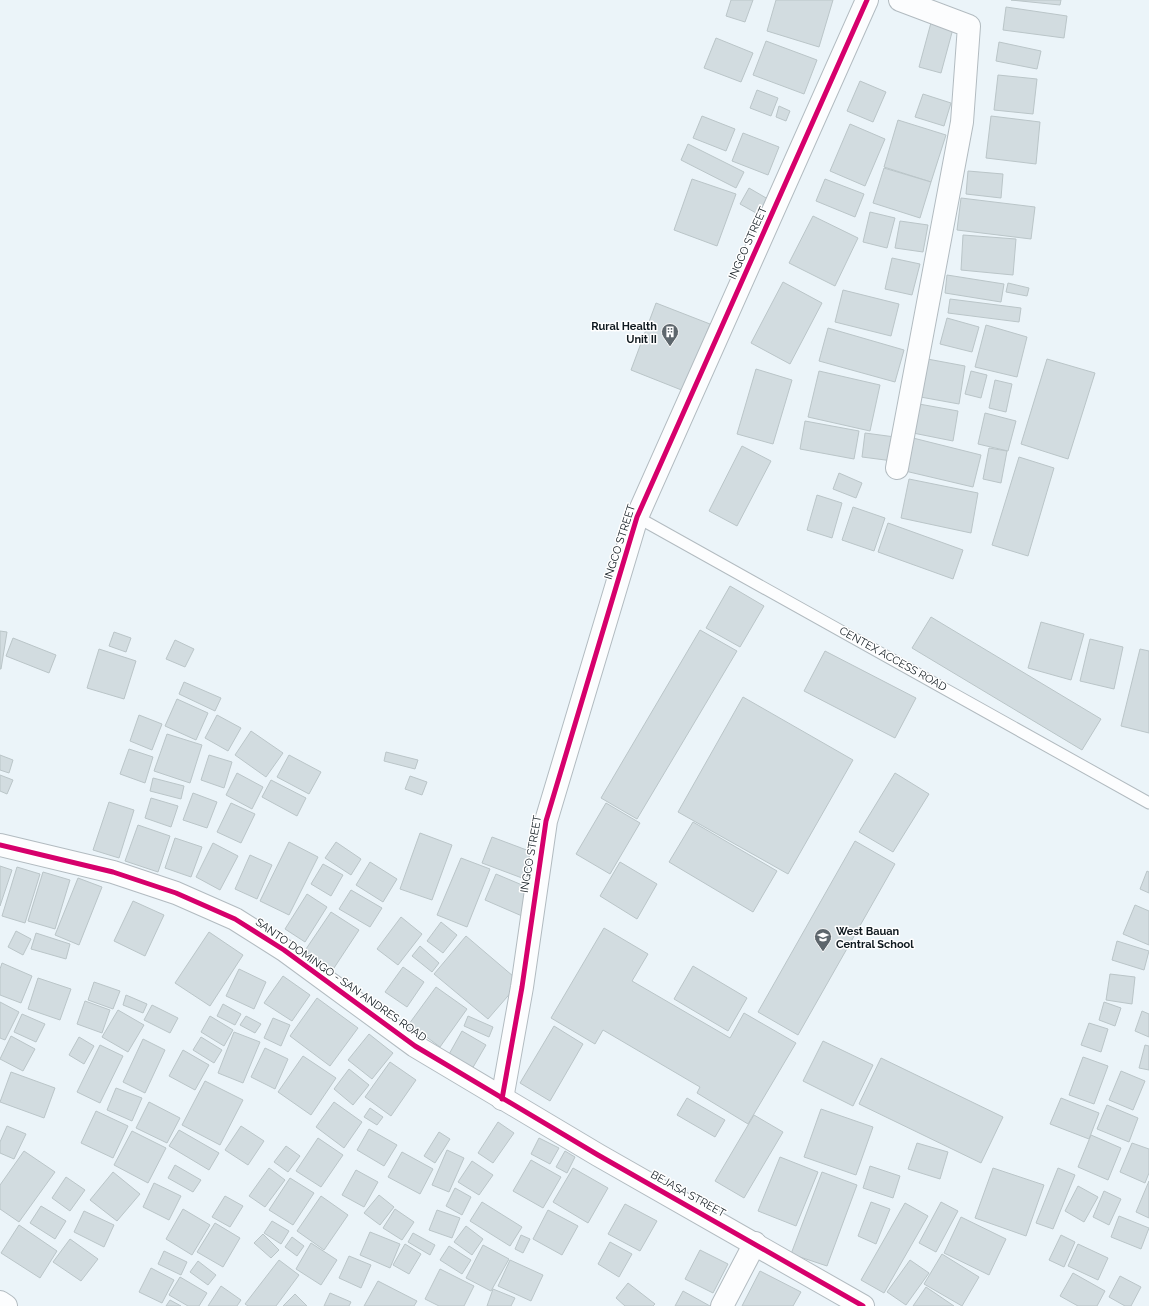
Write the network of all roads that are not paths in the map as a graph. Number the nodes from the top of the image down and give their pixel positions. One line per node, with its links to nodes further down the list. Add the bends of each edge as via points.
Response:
1 (867, 0): 4 (street, INGCO STREET)
2 (900, 0): 3 (street, via 969,26 962,122)
3 (897, 468)
4 (637, 517): 5 (lane, CENTEX ACCESS ROAD); 7 (street, INGCO STREET, via 546,820 522,987)
5 (1149, 803)
6 (0, 845): 7 (street, SANTO DOMINGO - SAN ANDRES ROAD, via 113,872 176,893 235,919 284,950 415,1046)
7 (502, 1099): 8 (street, BEJASA STREET)
8 (755, 1243): 11 (street); 12 (street, BEJASA STREET)
9 (0, 1302): 10 (street)
10 (6, 1306)
11 (722, 1306)
12 (863, 1306)

